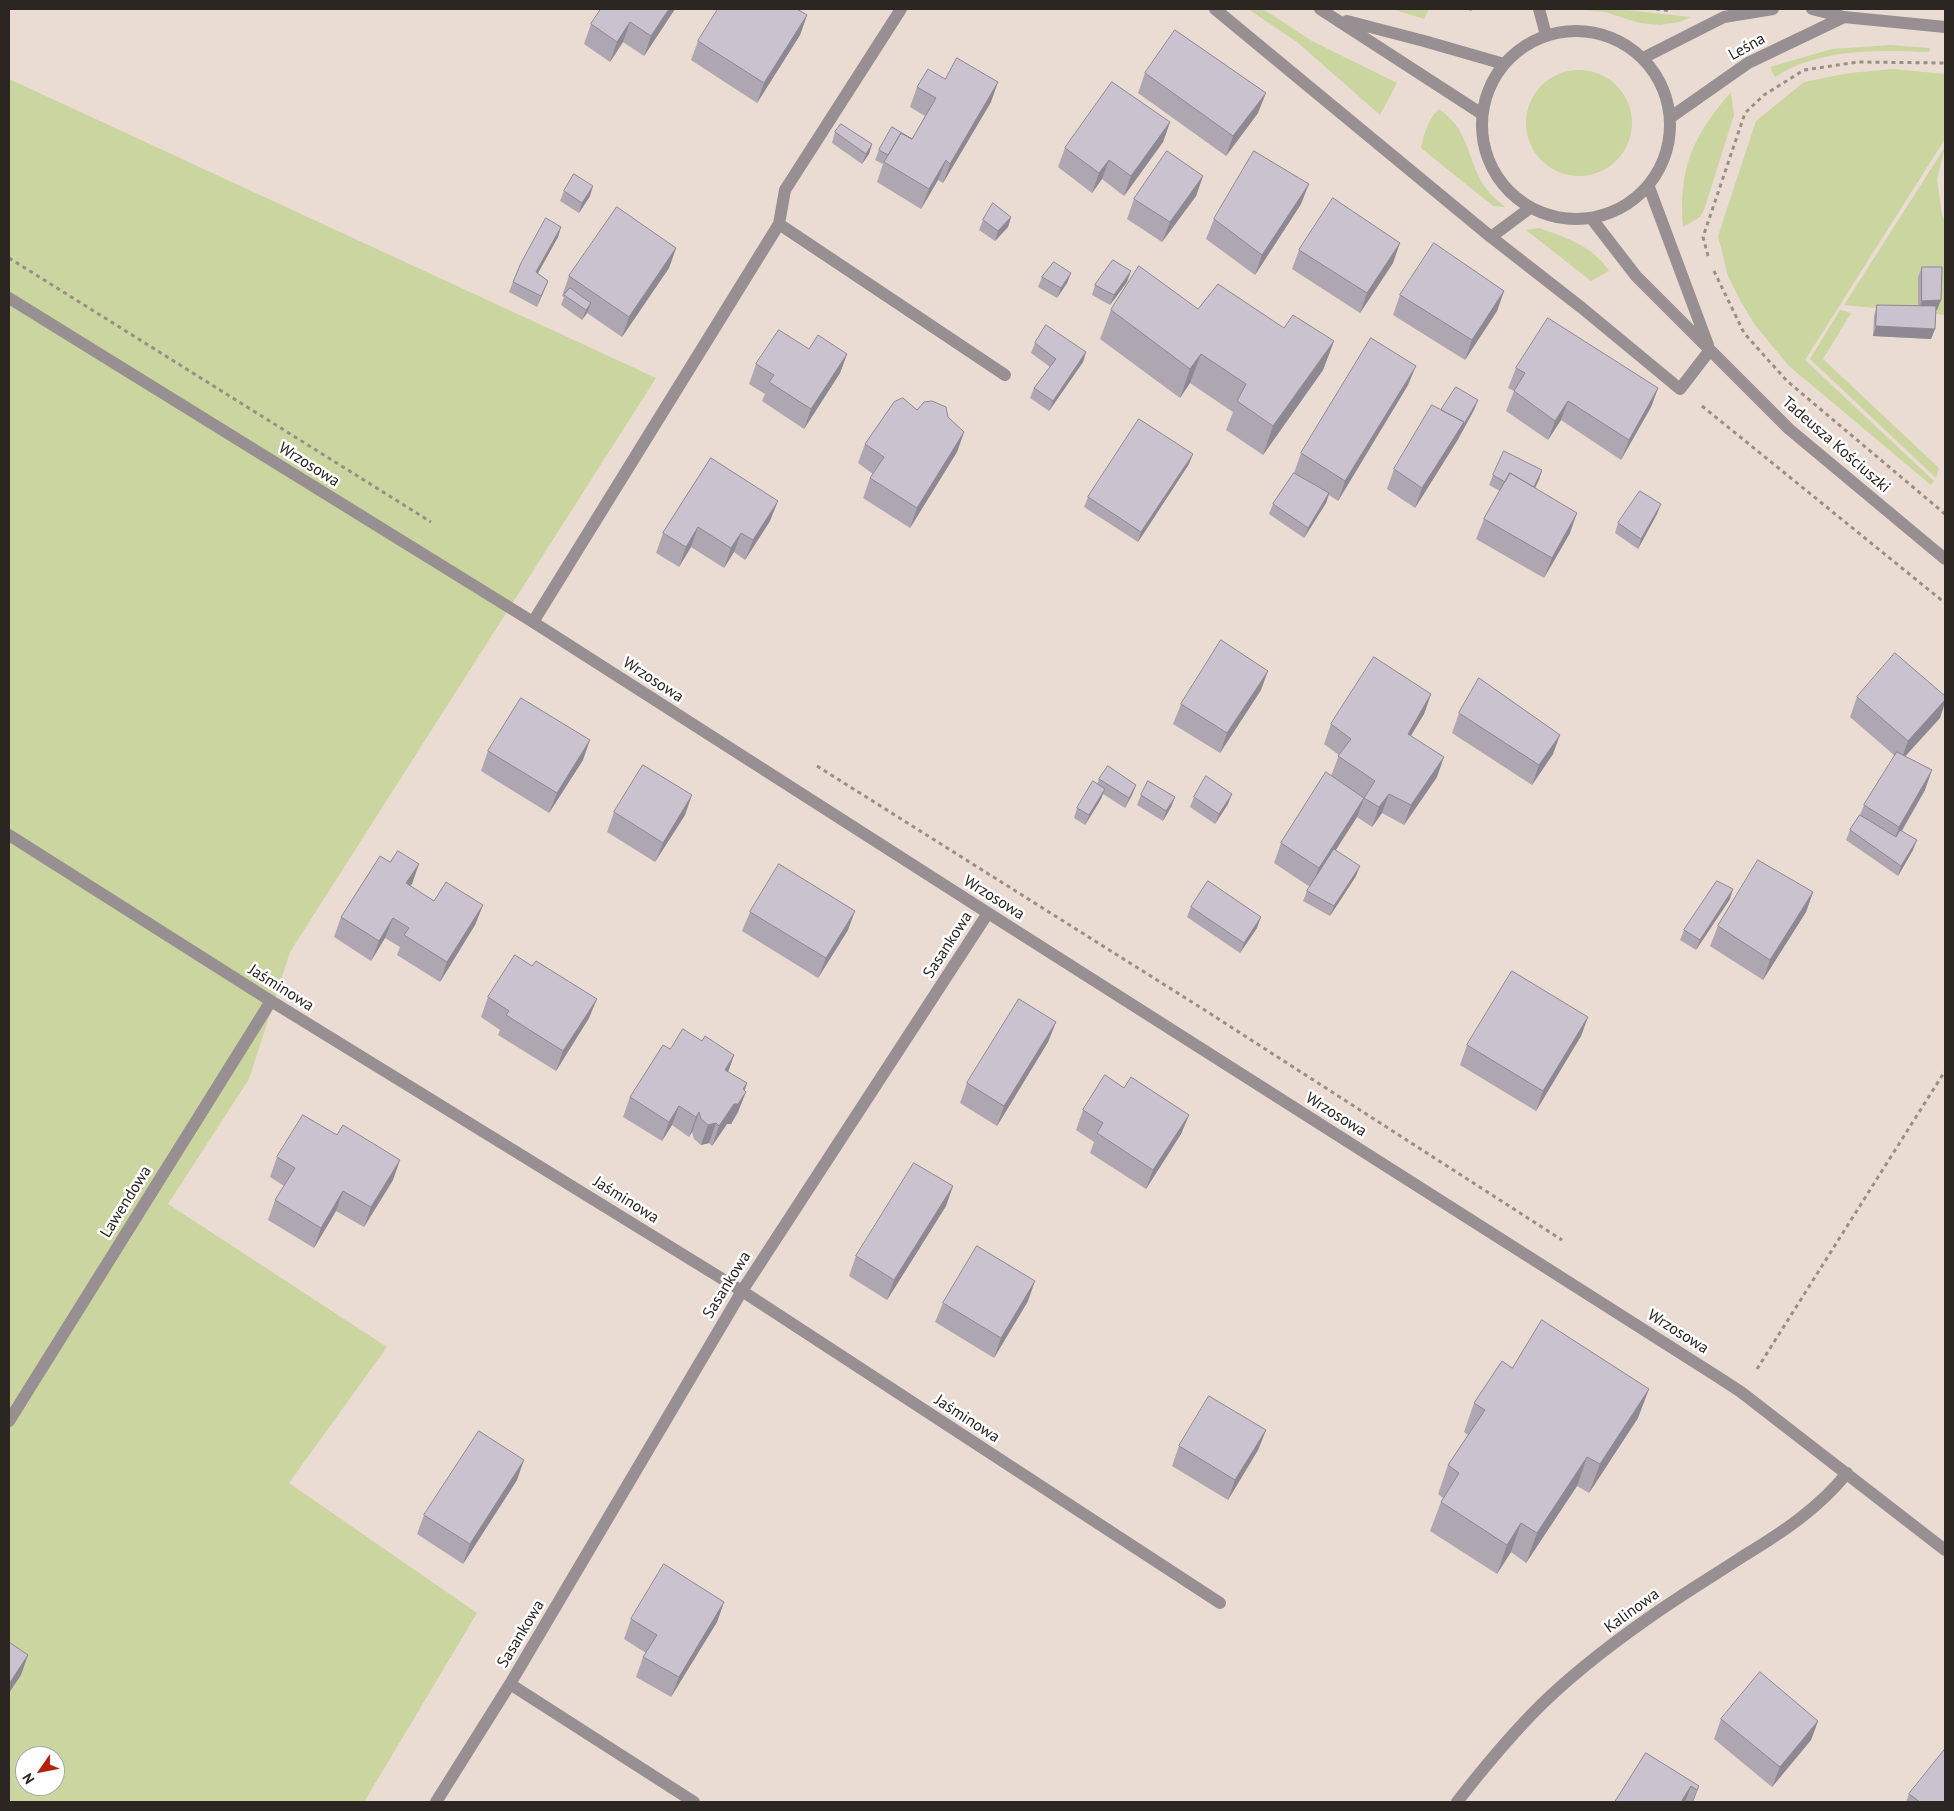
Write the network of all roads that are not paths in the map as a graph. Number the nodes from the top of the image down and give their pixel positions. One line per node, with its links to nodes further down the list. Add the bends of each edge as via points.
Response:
1 (901, 9): 18 (street, via 785,190)
2 (1215, 9): 19 (street)
3 (1320, 9): 8 (street)
4 (1539, 9): 10 (street)
5 (1773, 9): 11 (street, Leśna, via 1724,17)
6 (1812, 9): 7 (street)
7 (1844, 17): 9 (street); 14 (street, Leśna, via 1748,63)
8 (1337, 19): 12 (street); 13 (street)
9 (1945, 27)
10 (1546, 35): 11 (street, via 1571,30 1598,33 1622,42); 12 (street, via 1523,47)
11 (1644, 58): 14 (street, via 1657,75)
12 (1504, 64): 13 (street, via 1489,88)
13 (1482, 114): 16 (street, via 1483,142 1492,168 1508,190)
14 (1671, 117): 15 (street, via 1670,142 1662,166)
15 (1649, 187): 17 (street, via 1632,202); 21 (street, Tadeusza Kościuszki)
16 (1530, 208): 17 (street, via 1570,220); 19 (street)
17 (1592, 219): 21 (street, Tadeusza Kościuszki, via 1636,276)
18 (779, 224): 22 (street); 24 (street)
19 (1491, 237): 21 (street, via 1680,389)
20 (9, 298): 24 (street, Wrzosowa)
21 (1710, 350): 23 (street, Tadeusza Kościuszki, via 1789,429)
22 (1005, 375)
23 (1945, 558)
24 (533, 622): 26 (street, Wrzosowa)
25 (9, 834): 27 (street, Jaśminowa)
26 (988, 913): 28 (street, Sasankowa); 30 (street, Wrzosowa, via 1742,1392)
27 (271, 1001): 28 (street, Jaśminowa); 29 (street, Lawendowa)
28 (742, 1291): 32 (street, Jaśminowa); 33 (street, Sasankowa)
29 (9, 1421)
30 (1847, 1473): 31 (street, Wrzosowa); 36 (street, Kalinowa, via 1816,1506 1780,1534 1649,1617 1595,1658 1534,1712)
31 (1945, 1550)
32 (1220, 1603)
33 (510, 1684): 34 (street, Sasankowa); 35 (street, Sasankowa)
34 (436, 1802)
35 (694, 1802)
36 (1457, 1802)

